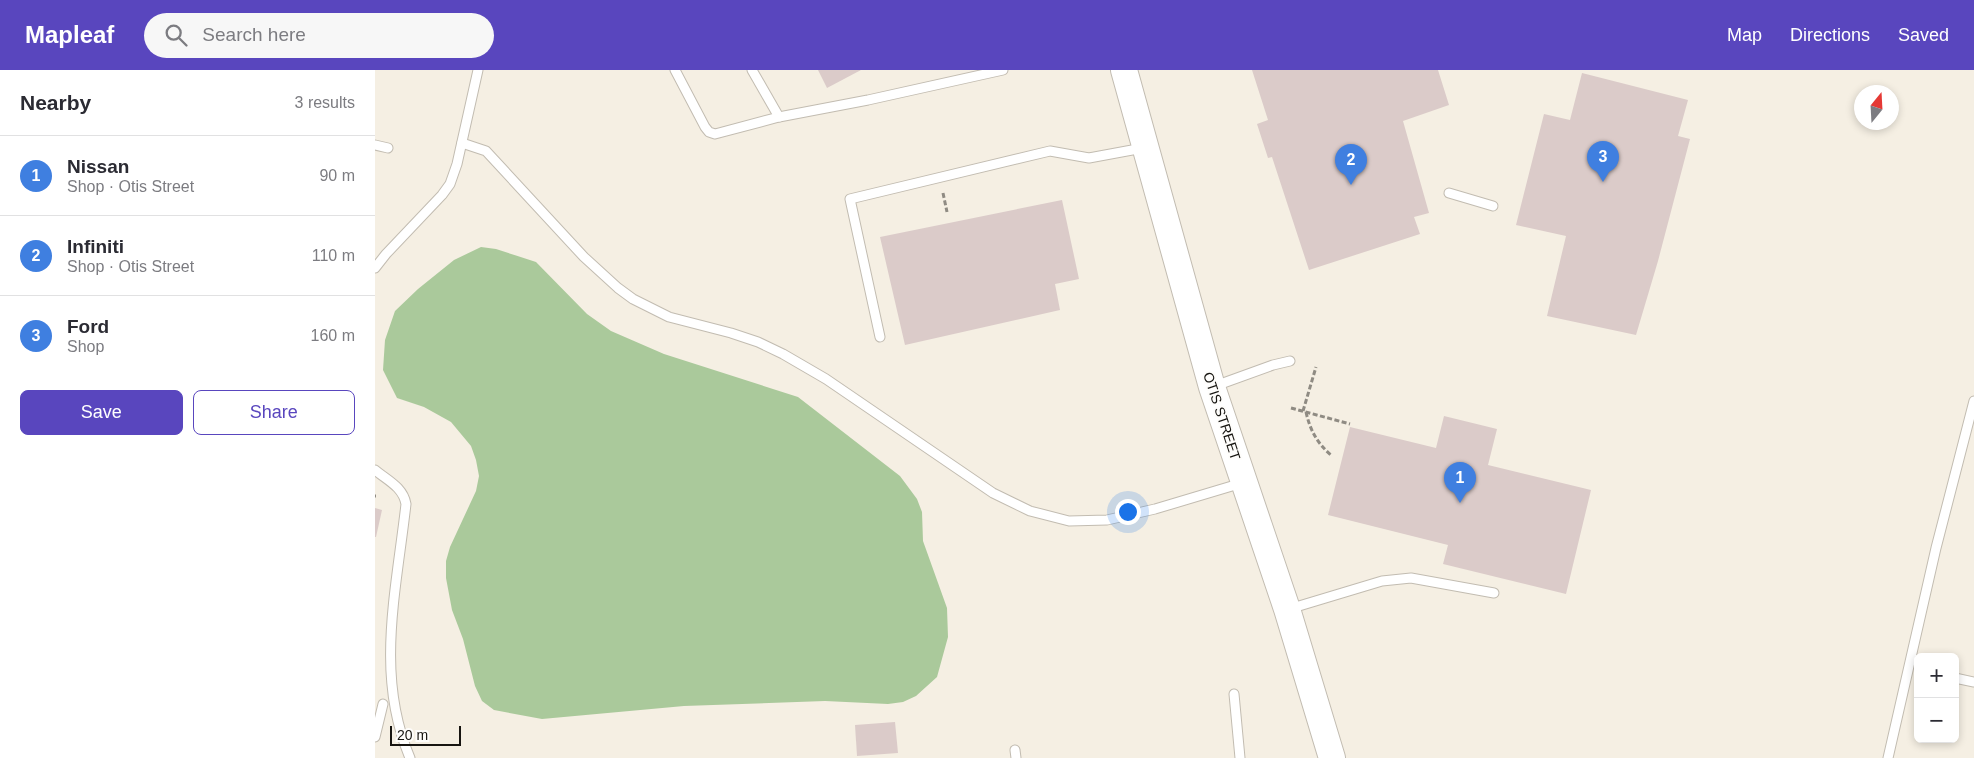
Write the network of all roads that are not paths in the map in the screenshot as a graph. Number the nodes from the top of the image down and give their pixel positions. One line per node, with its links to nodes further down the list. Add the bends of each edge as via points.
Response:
1 (478, 70): 7 (lane)
2 (675, 70): 6 (lane, via 709,132 719,134)
3 (752, 70): 6 (lane)
4 (1003, 70): 6 (lane)
5 (1124, 70): 9 (main road, OTIS STREET)
6 (779, 117)
7 (462, 143): 13 (lane, via 450,184); 20 (lane, via 486,152 585,257 633,299 669,317 757,342 791,358 993,493 1030,511 1069,521 1107,520)
8 (375, 145): 10 (lane)
9 (1146, 147): 14 (lane, via 1089,158 1050,151 850,199); 16 (main road, OTIS STREET)
10 (387, 148)
11 (1449, 193): 12 (lane)
12 (1493, 206)
13 (375, 268)
14 (880, 337)
15 (1290, 361): 16 (lane)
16 (1212, 387): 20 (main road, OTIS STREET)
17 (1974, 405): 25 (lane, via 1938,538)
18 (375, 470): 21 (lane)
19 (375, 480): 21 (lane)
20 (1244, 482): 23 (main road, OTIS STREET)
21 (394, 484): 24 (lane, via 405,497 406,504)
22 (1494, 592): 23 (lane, via 1411,578 1382,582)
23 (1287, 609): 33 (main road, OTIS STREET)
24 (383, 613)
25 (1917, 653)
26 (1914, 668): 34 (lane)
27 (1959, 679): 28 (lane)
28 (1974, 682)
29 (1234, 694): 32 (lane)
30 (375, 737): 31 (lane, via 382,700 391,728)
31 (410, 758)
32 (1240, 758)
33 (1332, 758)
34 (1888, 758)

